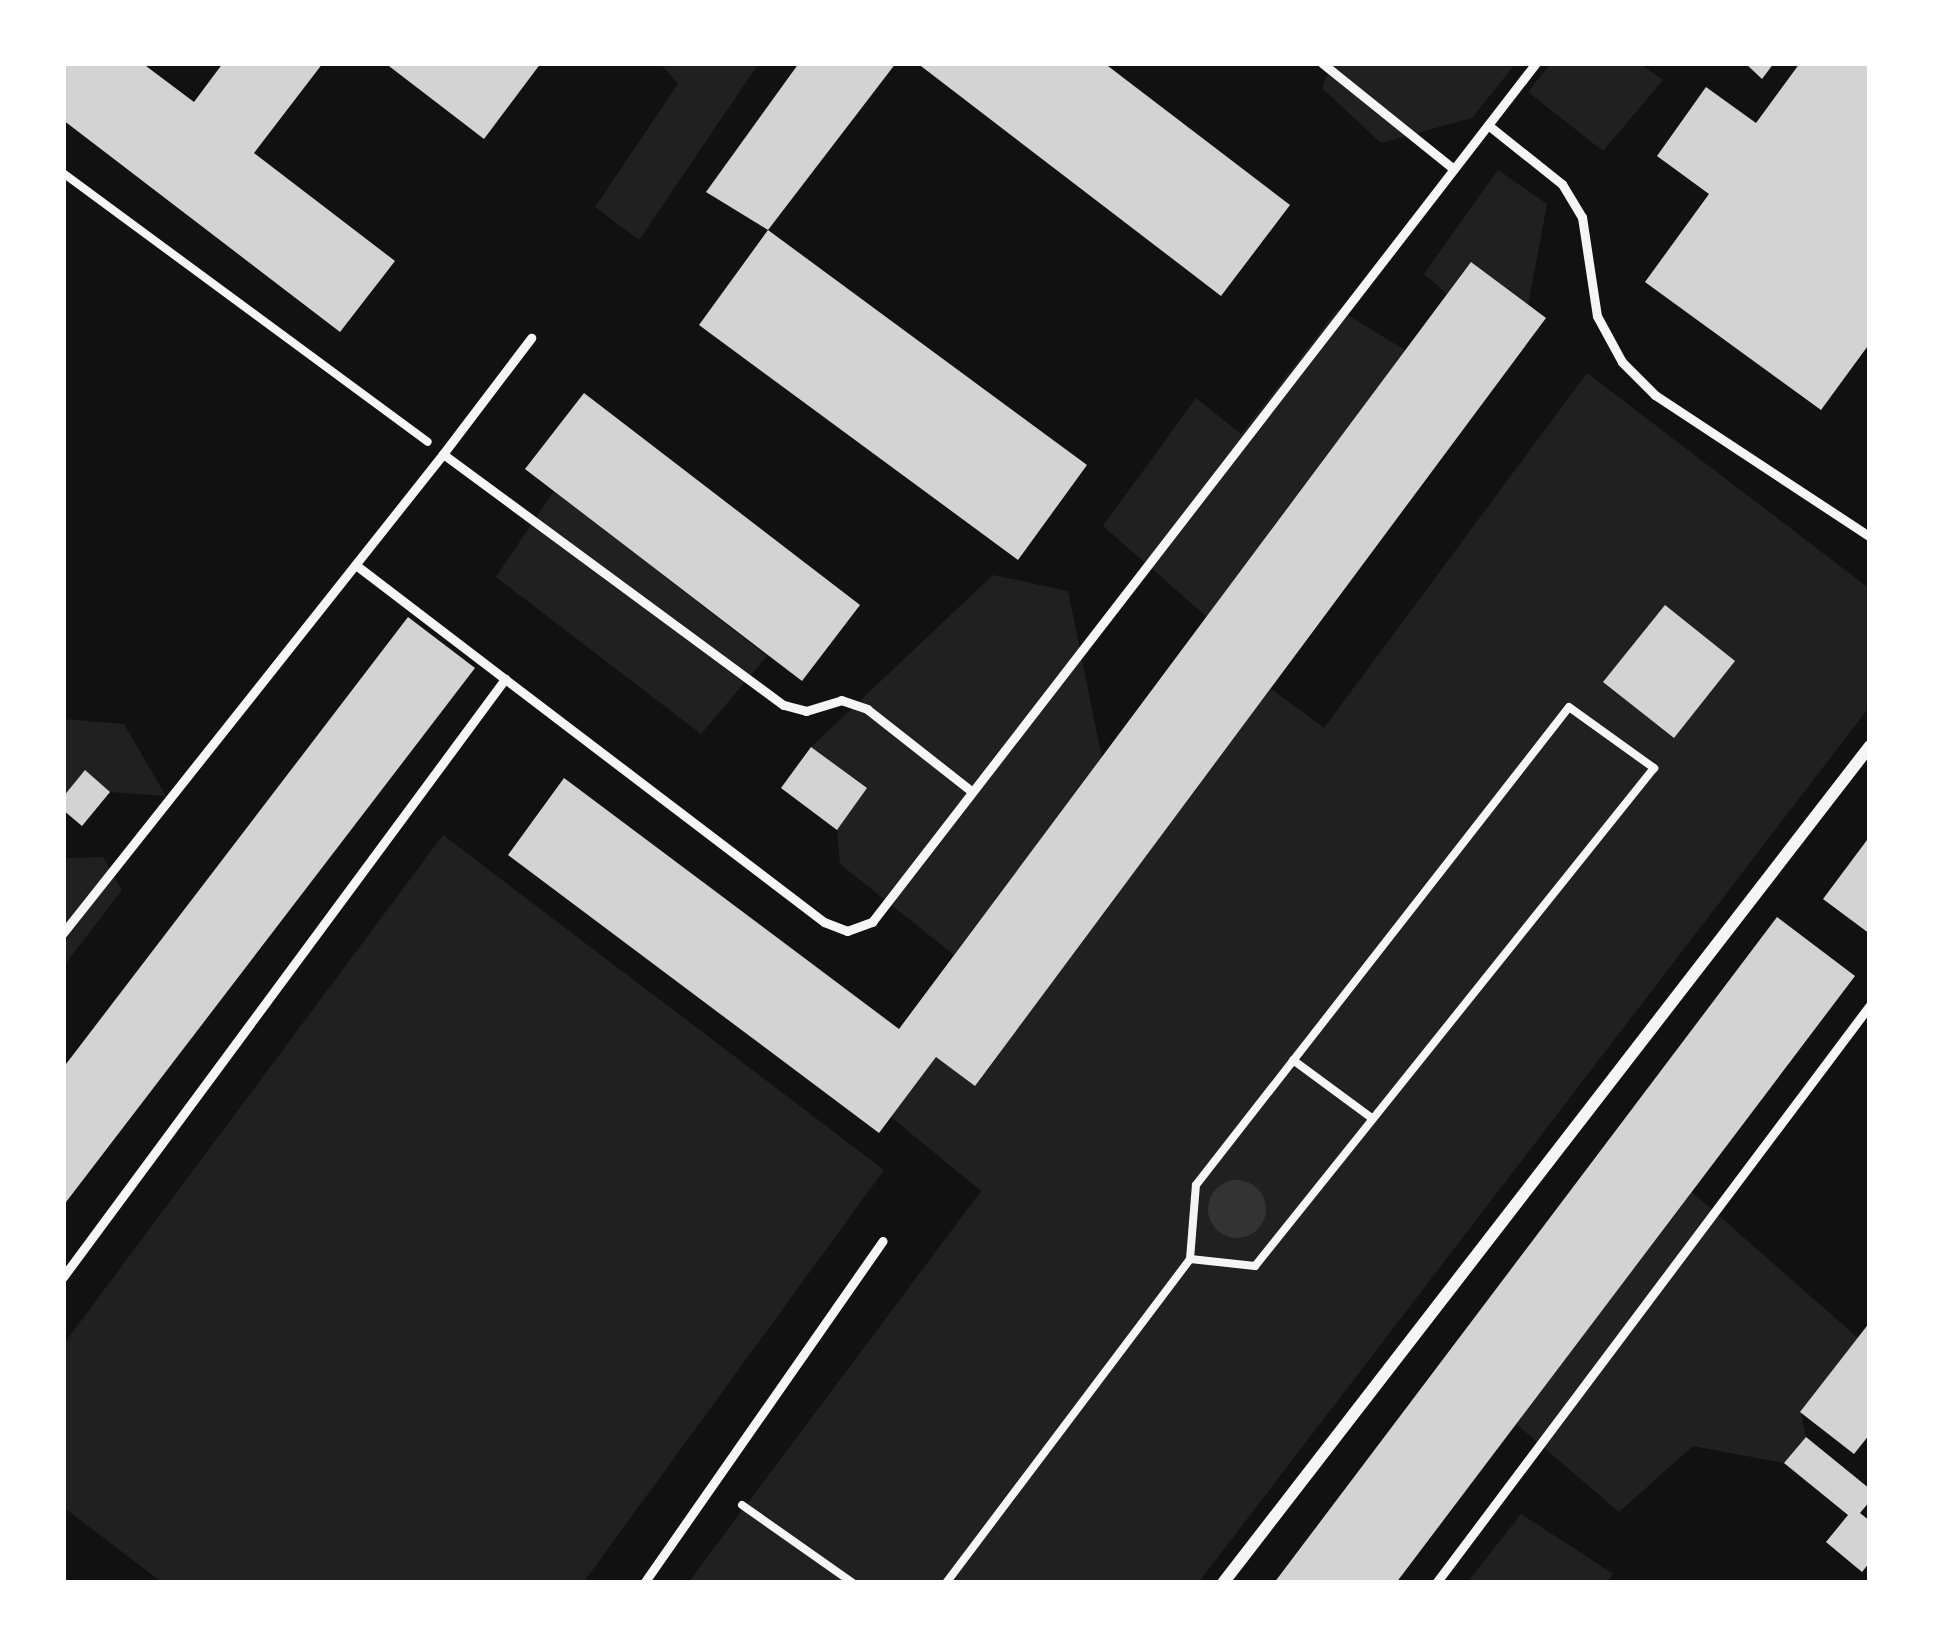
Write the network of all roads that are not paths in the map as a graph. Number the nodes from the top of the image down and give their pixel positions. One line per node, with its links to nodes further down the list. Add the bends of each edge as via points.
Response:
1 (1322, 63): 4 (lane)
2 (1536, 63): 3 (lane)
3 (1488, 125): 4 (lane); 7 (lane, via 1562,184 1582,217 1597,316 1622,362 1654,394)
4 (1454, 169): 11 (lane)
5 (531, 338): 6 (lane)
6 (443, 454): 8 (lane); 11 (lane, via 784,705 806,711 842,700 867,709)
7 (1870, 537)
8 (356, 565): 9 (lane); 12 (lane)
9 (505, 679): 11 (lane, via 824,922 848,931 872,922); 15 (lane)
10 (1870, 746): 17 (street)
11 (970, 790)
12 (63, 933)
13 (1870, 1005): 18 (lane)
14 (883, 1241): 16 (lane)
15 (63, 1277)
16 (644, 1583)
17 (1223, 1583)
18 (1436, 1583)

